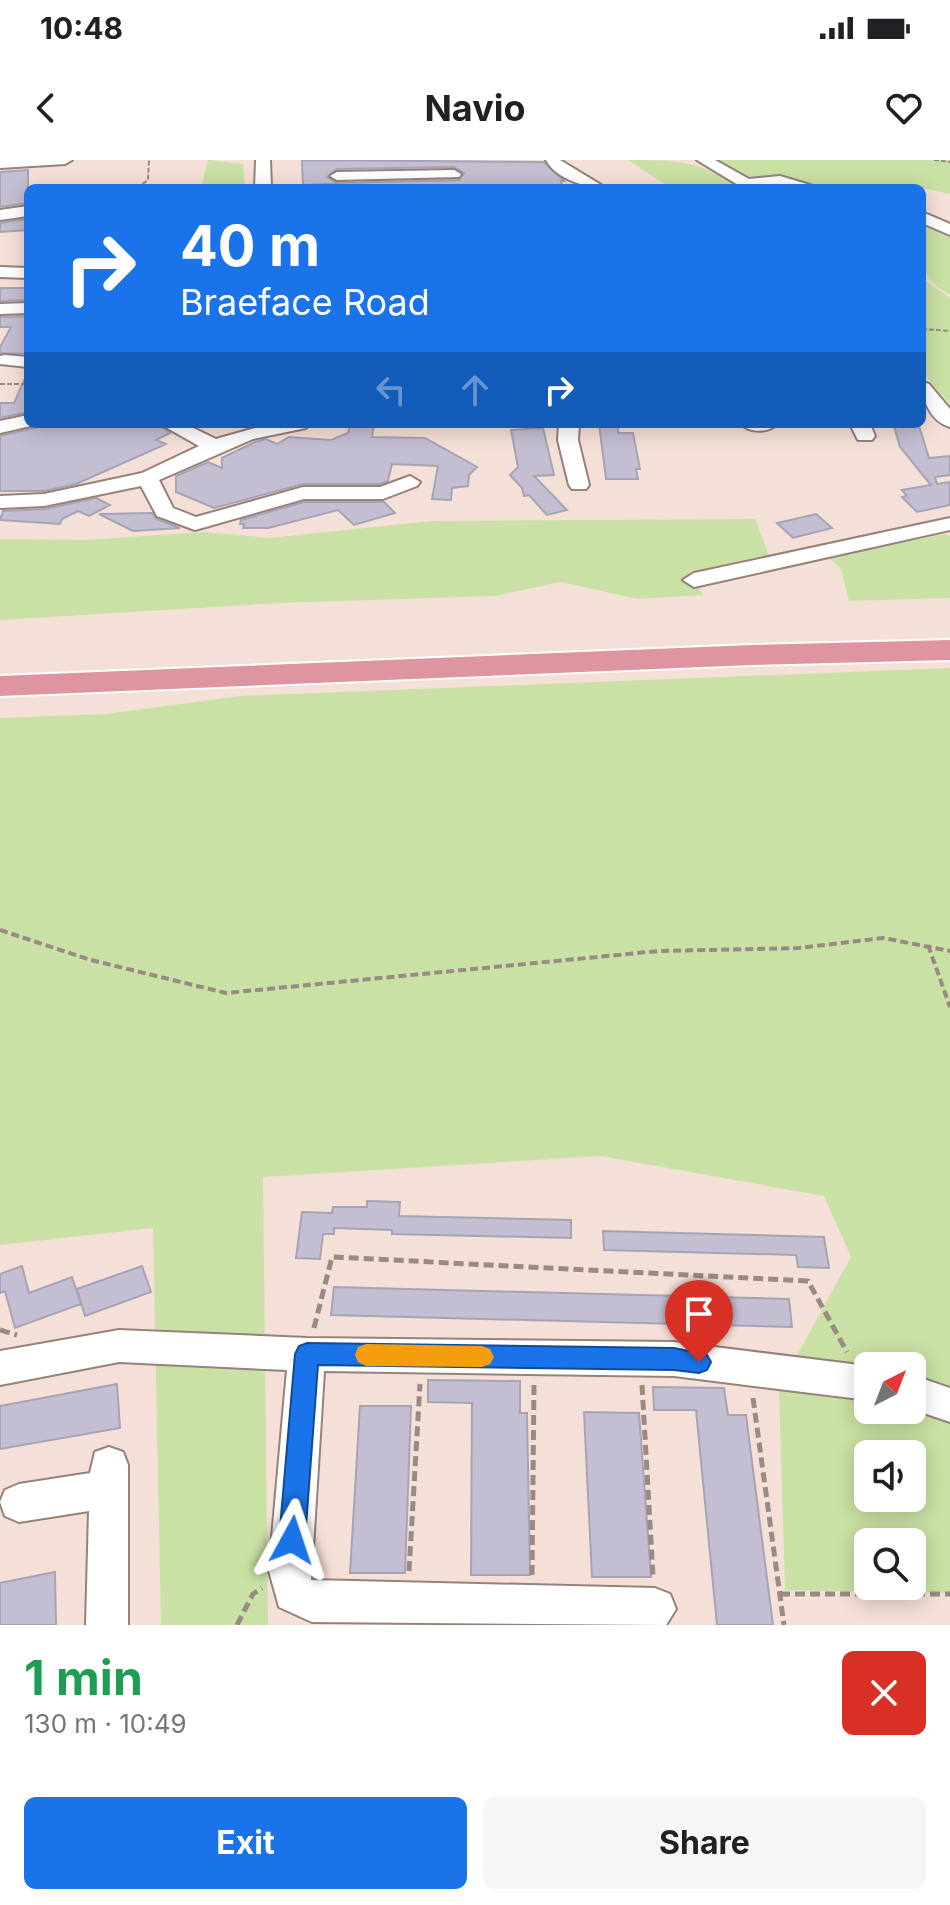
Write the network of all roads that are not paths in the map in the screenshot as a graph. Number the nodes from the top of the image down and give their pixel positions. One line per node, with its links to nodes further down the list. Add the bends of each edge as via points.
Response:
1 (65, 160): 5 (street)
2 (263, 160): 8 (street)
3 (553, 160): 9 (street)
4 (704, 160): 10 (street)
5 (0, 164)
6 (337, 174): 7 (street)
7 (454, 174)
8 (263, 184)
9 (591, 184)
10 (748, 184)
11 (761, 184): 12 (street)
12 (796, 184)
13 (24, 212): 14 (street)
14 (0, 215)
15 (926, 219): 16 (street)
16 (950, 230)
17 (0, 272): 18 (street)
18 (24, 273)
19 (24, 308): 20 (street)
20 (0, 309)
21 (5, 360): 22 (street)
22 (24, 362)
23 (926, 393): 24 (street)
24 (950, 421)
25 (24, 422): 26 (street)
26 (0, 427)
27 (178, 428): 30 (street)
28 (279, 428): 30 (street)
29 (569, 428): 33 (street)
30 (215, 446): 31 (street)
31 (148, 478): 32 (street, via 164,512 195,524 303,493 383,493); 34 (street, via 44,500)
32 (410, 482)
33 (579, 485)
34 (0, 502)
35 (950, 524): 36 (street)
36 (694, 580)
37 (950, 624): 39 (highway)
38 (950, 650): 40 (highway)
39 (0, 658)
40 (0, 686)
41 (307, 1354): 42 (street, via 119,1346); 43 (street, via 674,1359); 47 (street, via 289,1571 293,1593 312,1602)
42 (0, 1368)
43 (854, 1381)
44 (926, 1397): 45 (street)
45 (950, 1405)
46 (19, 1503): 48 (street, via 108,1477)
47 (655, 1609)
48 (107, 1625)

